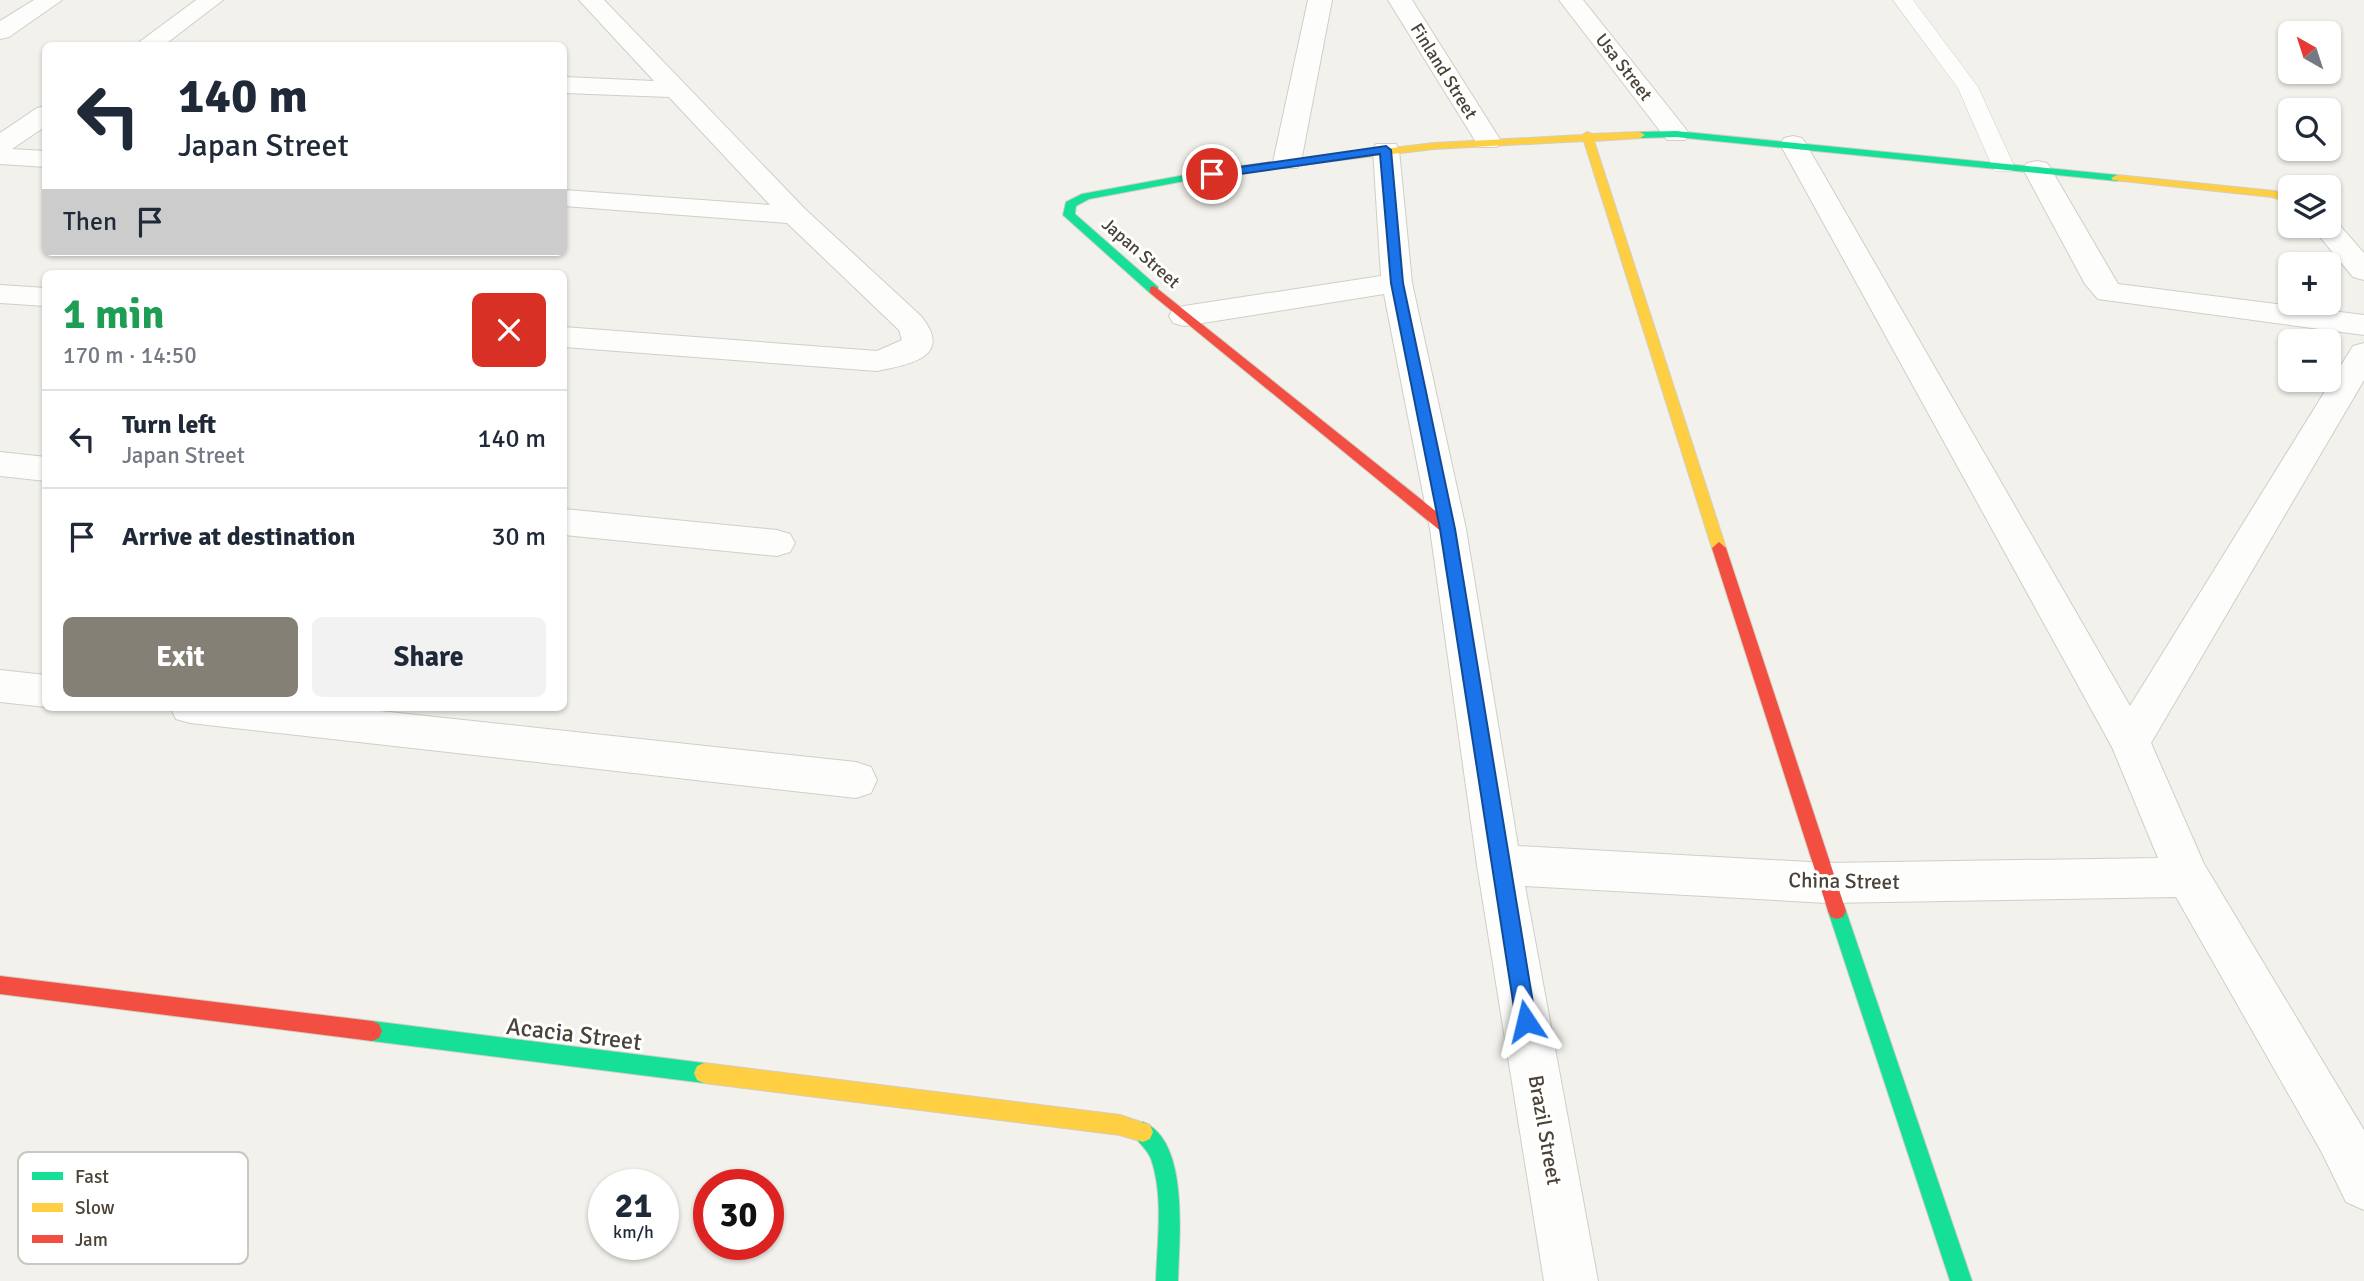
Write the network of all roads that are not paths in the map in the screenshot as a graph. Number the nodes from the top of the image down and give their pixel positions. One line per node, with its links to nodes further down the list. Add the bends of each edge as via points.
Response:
1 (50, 0): 8 (street)
2 (211, 0): 9 (street)
3 (591, 0): 11 (street)
4 (1320, 0): 21 (street)
5 (1401, 0): 15 (street, Finland Street)
6 (1571, 0): 13 (street, Usa Street)
7 (1903, 0): 22 (lane, via 1968,87)
8 (0, 32)
9 (152, 42)
10 (567, 85): 11 (street)
11 (676, 90): 26 (street)
12 (42, 117): 17 (street)
13 (1676, 134): 14 (street, Japan Street); 16 (street, Japan Street)
14 (1587, 135): 15 (street, Japan Street); 48 (street)
15 (1488, 141): 18 (street, Japan Street)
16 (1793, 144): 22 (street, Japan Street); 44 (street)
17 (0, 145)
18 (1386, 150): 21 (street, Japan Street); 29 (street, Brazil Street)
19 (0, 156): 20 (street)
20 (42, 159)
21 (1287, 162): 32 (street, Japan Street, via 1086,196 1070,204 1069,215)
22 (2003, 166): 23 (street, Japan Street)
23 (2037, 169): 24 (street, Japan Street); 33 (street, via 2109,292)
24 (2278, 195)
25 (567, 198): 26 (street)
26 (795, 215): 34 (street, via 910,323 918,334 918,345 877,361)
27 (2335, 238): 28 (street)
28 (2364, 271)
29 (1397, 283): 32 (street); 39 (street, Brazil Street)
30 (0, 294): 31 (street)
31 (42, 297)
32 (1184, 316): 39 (street, Japan Street)
33 (2364, 325)
34 (567, 337)
35 (2364, 353): 44 (street)
36 (0, 464): 37 (street)
37 (42, 469)
38 (567, 522): 40 (street)
39 (1448, 529): 46 (street, Brazil Street)
40 (777, 543)
41 (0, 686): 42 (street)
42 (42, 691)
43 (226, 711): 45 (street)
44 (2130, 742): 47 (street)
45 (856, 780)
46 (1499, 864): 48 (street, China Street); 53 (street, Brazil Street)
47 (2188, 877): 48 (street, China Street); 50 (street)
48 (1827, 883): 54 (street)
49 (0, 985): 52 (street, Acacia Street, via 1120,1125 1142,1131 1157,1144 1164,1166)
50 (2351, 1146): 51 (street)
51 (2364, 1184)
52 (1167, 1281)
53 (1571, 1281)
54 (1961, 1281)

